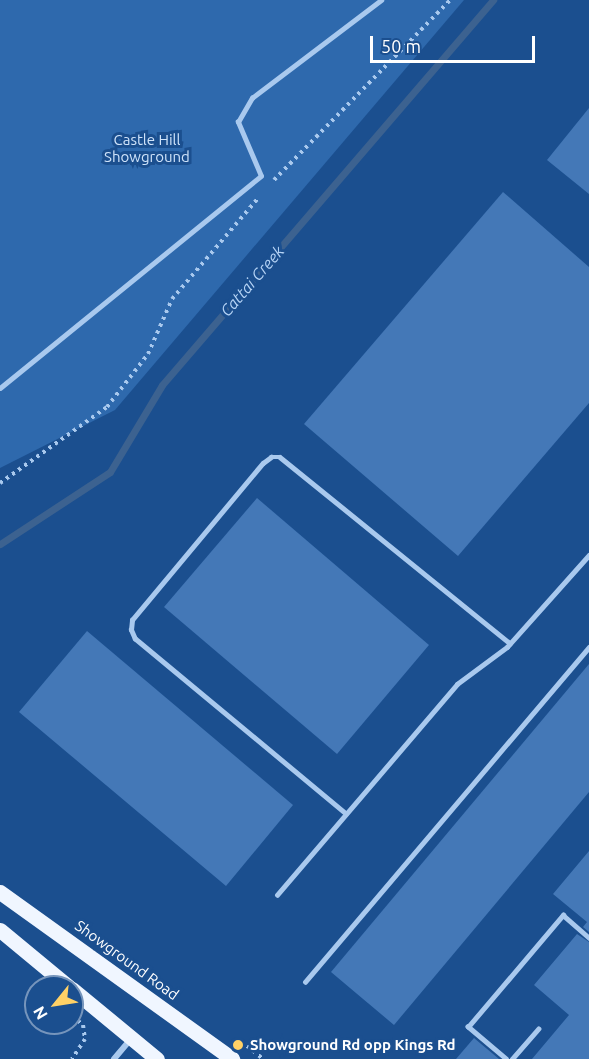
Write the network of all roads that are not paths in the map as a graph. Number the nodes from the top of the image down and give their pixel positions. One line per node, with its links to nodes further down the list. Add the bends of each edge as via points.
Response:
1 (381, 0): 2 (lane, via 252,98 238,122 261,176)
2 (0, 388)
3 (589, 555): 4 (lane)
4 (510, 643): 6 (lane, via 457,684); 6 (lane, via 280,456 263,463 132,620 131,630 135,639)
5 (589, 647): 12 (lane)
6 (346, 814): 8 (lane)
7 (0, 892): 18 (main road, Showground Road)
8 (277, 895)
9 (0, 930): 11 (main road)
10 (589, 938): 19 (lane, via 563,915 468,1026)
11 (55, 975)
12 (305, 982)
13 (84, 999): 15 (main road)
14 (538, 1029): 20 (lane)
15 (132, 1038): 16 (street); 17 (main road)
16 (114, 1059)
17 (157, 1059)
18 (232, 1059)
19 (506, 1059)
20 (512, 1059)

